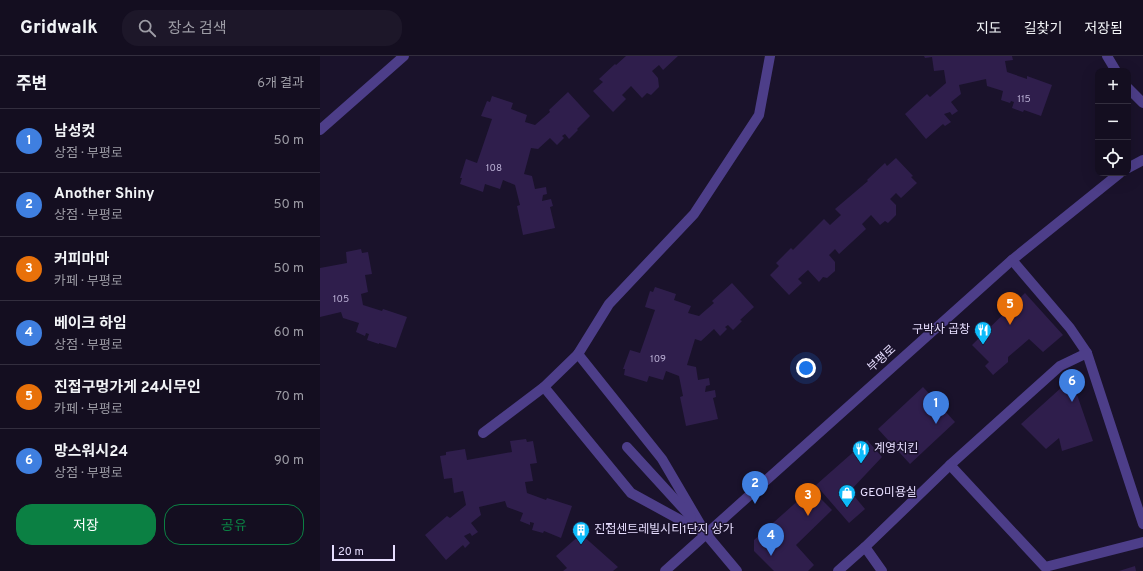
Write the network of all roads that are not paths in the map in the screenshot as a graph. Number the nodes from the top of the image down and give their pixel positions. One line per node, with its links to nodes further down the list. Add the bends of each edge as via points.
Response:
1 (404, 56): 7 (street)
2 (770, 56): 13 (street, via 759,115 694,214 609,304)
3 (1107, 56): 4 (street)
4 (1114, 68)
5 (1131, 91): 6 (street)
6 (1143, 103)
7 (320, 130)
8 (1143, 160): 9 (street)
9 (1131, 166)
10 (1116, 176): 11 (street, 부평로)
11 (1012, 260): 12 (street, via 1070,328); 19 (street, 부평로)
12 (1087, 353): 17 (street, via 1060,366); 18 (street)
13 (578, 354): 14 (street); 19 (street, via 662,459)
14 (544, 386): 15 (street); 19 (street, via 631,493)
15 (483, 433)
16 (627, 446): 19 (street)
17 (950, 465): 20 (street, via 1045,567); 21 (street)
18 (1143, 524)
19 (706, 534): 22 (street, 부평로); 23 (street)
20 (1143, 542)
21 (865, 547): 24 (street); 25 (street)
22 (665, 571)
23 (737, 571)
24 (838, 571)
25 (882, 571)

